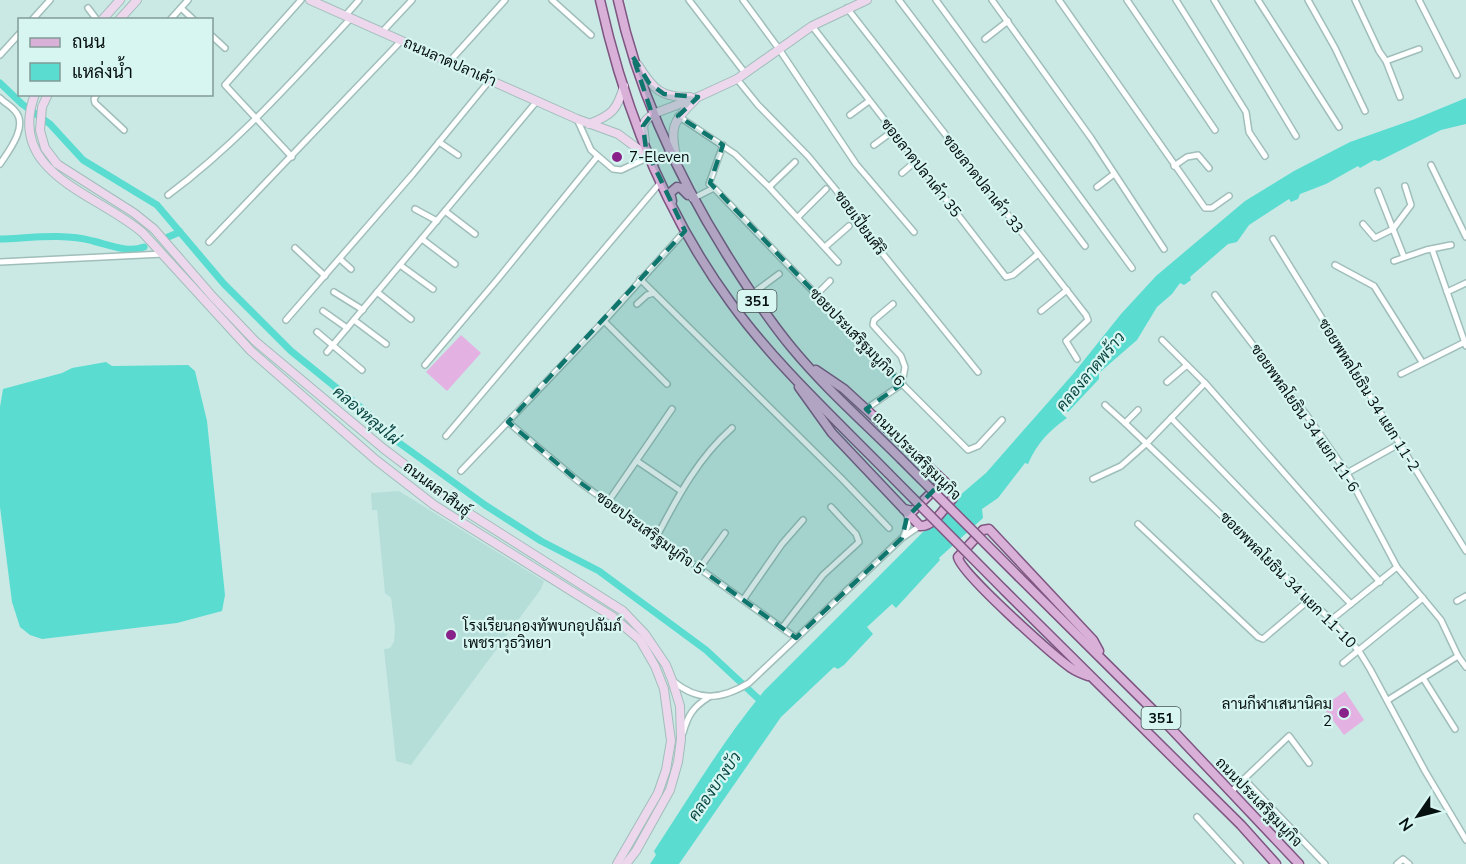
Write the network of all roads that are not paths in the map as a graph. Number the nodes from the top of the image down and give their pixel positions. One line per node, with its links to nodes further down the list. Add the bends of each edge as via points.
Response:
1 (50, 0): 31 (street)
2 (120, 0): 33 (main road)
3 (137, 0): 34 (main road)
4 (188, 0): 29 (street)
5 (301, 0): 69 (street, via 225,85)
6 (310, 0): 30 (main road, ถนนลาดปลาเค้า)
7 (359, 0): 30 (street)
8 (412, 0): 39 (street)
9 (505, 0): 51 (street)
10 (552, 0): 41 (street)
11 (600, 0): 56 (main road, ถนนประเสริฐมนูกิจ / 351)
12 (618, 0): 49 (main road, ถนนประเสริฐมนูกิจ / 351)
13 (689, 0): 52 (street)
14 (743, 0): 46 (street)
15 (864, 0): 27 (main road)
16 (899, 0): 120 (street)
17 (936, 0): 135 (street)
18 (992, 0): 37 (street)
19 (1059, 0): 89 (street)
20 (1127, 0): 74 (street)
21 (1176, 0): 82 (street, via 1246,112 1250,132)
22 (1214, 0): 76 (street)
23 (1258, 0): 72 (street)
24 (1308, 0): 65 (street)
25 (1355, 0): 50 (street)
26 (1419, 0): 53 (street)
27 (849, 5): 38 (main road); 126 (street, ซอยลาดปลาเค้า 33)
28 (88, 8): 32 (street)
29 (181, 8): 35 (street); 36 (street)
30 (348, 17): 39 (main road, ถนนลาดปลาเค้า); 69 (street)
31 (34, 18)
32 (98, 18)
33 (102, 18)
34 (121, 18)
35 (172, 18)
36 (192, 18)
37 (1008, 21): 43 (street); 92 (street)
38 (812, 26): 46 (main road); 64 (street, ซอยลาดปลาเค้า 35)
39 (382, 32): 44 (main road, ถนนลาดปลาเค้า)
40 (18, 35): 48 (street)
41 (591, 35)
42 (213, 37): 45 (street)
43 (985, 39)
44 (401, 41): 51 (main road, ถนนลาดปลาเค้า); 83 (street)
45 (225, 48)
46 (779, 49): 52 (main road); 113 (street, via 856,164)
47 (1419, 49): 50 (street)
48 (0, 55)
49 (633, 57): 60 (main road, via 656,90 675,97); 66 (main road, ถนนประเสริฐมนูกิจ / 351)
50 (1386, 61): 61 (street)
51 (449, 62): 55 (main road, ถนนลาดปลาเค้า)
52 (745, 73): 54 (main road)
53 (1457, 75)
54 (737, 79): 60 (main road); 173 (street, ซอยเปี่ยมศิริ, via 815,164)
55 (490, 80): 63 (main road, ถนนลาดปลาเค้า); 77 (street)
56 (624, 86): 71 (main road, via 615,110); 80 (main road, ถนนประเสริฐมนูกิจ / 351)
57 (34, 96): 125 (main road, ถนนผลาสินธุ์, via 30,130 43,163 54,174 131,222)
58 (47, 96): 228 (main road, ถนนผลาสินธุ์, via 42,107 41,140 57,164 154,229 255,341 384,449 470,514 623,611 645,634)
59 (96, 96): 73 (street, via 95,103)
60 (698, 97): 66 (main road); 68 (main road)
61 (1400, 97)
62 (0, 98): 87 (street, via 19,118 18,132)
63 (537, 101): 70 (main road, ถนนลาดปลาเค้า); 105 (street)
64 (869, 101): 67 (street); 75 (street, ซอยลาดปลาเค้า 35)
65 (1365, 111)
66 (652, 114): 80 (main road, via 644,126); 93 (main road, ถนนประเสริฐมนูกิจ / 351)
67 (850, 115)
68 (678, 116): 78 (street); 93 (main road, via 673,136)
69 (256, 119): 83 (street); 101 (street)
70 (577, 119): 71 (main road, ถนนลาดปลาเค้า); 84 (street)
71 (589, 124): 80 (main road, ถนนลาดปลาเค้า, via 618,135)
72 (1339, 127)
73 (124, 130)
74 (1215, 130)
75 (893, 131): 79 (street); 85 (street, ซอยลาดปลาเค้า 35)
76 (1296, 136)
77 (439, 142): 81 (street); 128 (street)
78 (723, 145): 96 (street); 98 (street, via 709,184)
79 (874, 145)
80 (647, 153): 84 (street, via 617,171); 94 (main road, ถนนประเสริฐมนูกิจ / 351)
81 (458, 155)
82 (1265, 156)
83 (291, 157): 118 (street)
84 (597, 157): 170 (street)
85 (916, 161): 91 (street); 126 (street, ซอยลาดปลาเค้า 35, via 1006,277)
86 (795, 162): 96 (street)
87 (0, 165)
88 (1431, 165): 115 (street)
89 (1174, 166): 90 (street, via 1187,157 1198,156); 102 (street, via 1205,208)
90 (1209, 168)
91 (902, 173)
92 (1114, 174): 97 (street); 123 (street)
93 (680, 176): 103 (main road, ถนนประเสริฐมนูกิจ / 351)
94 (660, 183): 111 (main road, ถนนประเสริฐมนูกิจ / 351); 189 (street)
95 (1406, 186): 112 (street, via 1411,205)
96 (769, 187): 106 (street)
97 (1097, 187)
98 (714, 188): 103 (street); 149 (street, ซอยประเสริฐมนูกิจ 6)
99 (826, 189): 106 (street)
100 (1378, 191): 112 (street)
101 (168, 195)
102 (1229, 196)
103 (692, 199): 108 (main road, ถนนประเสริฐมนูกิจ / 351)
104 (415, 209): 107 (street)
105 (445, 212): 107 (street); 114 (street)
106 (798, 217): 121 (street)
107 (437, 221): 116 (street)
108 (705, 221): 111 (main road, via 684,190 677,187 670,196); 148 (main road, ถนนประเสริฐมนูกิจ / 351)
109 (1364, 224): 112 (street, via 1375,238)
110 (849, 226): 121 (street)
111 (684, 229): 139 (street); 175 (main road, ถนนประเสริฐมนูกิจ / 351, via 731,303)
112 (1393, 229): 127 (street)
113 (914, 232)
114 (475, 234)
115 (1466, 237)
116 (422, 239): 132 (street); 133 (street)
117 (1273, 239): 191 (street, ซอยพหลโยธิน 34 แยก 11-2)
118 (209, 242)
119 (1451, 245): 124 (street)
120 (1085, 246)
121 (825, 247): 131 (street)
122 (295, 248): 138 (street)
123 (1164, 249)
124 (1432, 249): 127 (street); 146 (street)
125 (163, 254): 130 (street); 238 (main road, ถนนผลาสินธุ์, via 251,351 376,460 434,505 613,617 639,640 664,688 671,741 658,794)
126 (1038, 254): 143 (street, ซอยลาดปลาเค้า 33)
127 (1404, 257): 129 (street)
128 (340, 259): 136 (street); 138 (street)
129 (1394, 261)
130 (0, 262)
131 (838, 262)
132 (455, 264)
133 (400, 265): 142 (street); 145 (street)
134 (1335, 265): 168 (street, via 1374,286)
135 (1132, 268)
136 (351, 269)
137 (778, 274): 148 (street)
138 (325, 276): 157 (street)
139 (640, 279): 147 (street); 159 (street)
140 (830, 281): 149 (street)
141 (1466, 283): 146 (street)
142 (433, 290)
143 (1067, 290): 155 (street); 167 (street, ซอยลาดปลาเค้า 33, via 1088,320 1066,341)
144 (334, 292): 153 (street)
145 (377, 292): 153 (street); 156 (street)
146 (1447, 292): 164 (street)
147 (654, 293): 151 (street); 204 (street)
148 (752, 294): 169 (main road, ถนนประเสริฐมนูกิจ / 351)
149 (816, 295): 179 (street, ซอยประเสริฐมนูกิจ 6)
150 (1215, 295): 194 (street, ซอยพหลโยธิน 34 แยก 11-6)
151 (637, 304)
152 (892, 304): 179 (street, via 873,324 904,362)
153 (363, 310): 158 (street)
154 (323, 311): 160 (street)
155 (1041, 311)
156 (411, 319)
157 (286, 320)
158 (354, 320): 160 (street); 163 (street)
159 (604, 321): 178 (street); 186 (street)
160 (347, 328): 165 (street)
161 (317, 332): 165 (street)
162 (1162, 340): 171 (street)
163 (386, 344)
164 (1465, 344): 168 (street)
165 (332, 346): 166 (street); 172 (street)
166 (327, 352)
167 (1077, 358)
168 (1422, 362): 174 (street)
169 (806, 364): 182 (main road); 223 (main road, ถนนประเสริฐมนูกิจ / 351, bridge)
170 (425, 365)
171 (1187, 365): 176 (street); 177 (street)
172 (362, 370)
173 (978, 372)
174 (1401, 374)
175 (793, 376): 200 (main road, via 832,433); 226 (main road, ถนนประเสริฐมนูกิจ / 351, bridge)
176 (1167, 382)
177 (1205, 383): 184 (street); 211 (street)
178 (667, 384)
179 (902, 384): 182 (street); 185 (street, ซอยประเสริฐมนูกิจ 6, via 968,450 978,447)
180 (1105, 405): 187 (street, ซอยพหลโยธิน 34 แยก 11-10)
181 (672, 409): 192 (street)
182 (866, 409): 195 (main road)
183 (1138, 410): 187 (street)
184 (1171, 417): 190 (street); 217 (street)
185 (1002, 420)
186 (508, 422): 193 (street); 198 (street, ซอยประเสริฐมนูกิจ 5)
187 (1125, 423): 190 (street, ซอยพหลโยธิน 34 แยก 11-10)
188 (732, 428): 197 (street, via 704,455)
189 (446, 436)
190 (1148, 443): 196 (street, via 1121,466); 215 (street, ซอยพหลโยธิน 34 แยก 11-10)
191 (1399, 444): 194 (street); 208 (street, ซอยพหลโยธิน 34 แยก 11-2)
192 (637, 461): 197 (street); 198 (street)
193 (461, 471)
194 (1347, 472): 209 (street, ซอยพหลโยธิน 34 แยก 11-6)
195 (938, 476): 200 (main road, via 939,485 913,511); 203 (main road, via 952,491 953,498 931,523)
196 (1094, 479)
197 (681, 490): 206 (street)
198 (608, 502): 206 (street, ซอยประเสริฐมนูกิจ 5)
199 (831, 507): 219 (street, via 859,542 823,575)
200 (906, 510): 203 (main road); 207 (street, via 908,525)
201 (803, 520): 214 (street)
202 (1138, 524): 215 (street, via 1258,637 1263,639)
203 (920, 526): 207 (street)
204 (889, 528)
205 (725, 533): 210 (street)
206 (656, 538): 210 (street, ซอยประเสริฐมนูกิจ 5)
207 (902, 538): 220 (street)
208 (1466, 551)
209 (1397, 567): 211 (street); 213 (street, ซอยพหลโยธิน 34 แยก 11-6)
210 (699, 569): 214 (street, ซอยประเสริฐมนูกิจ 5)
211 (1380, 582): 217 (street)
212 (1466, 596): 216 (street)
213 (1423, 598): 221 (street); 222 (street, ซอยพหลโยธิน 34 แยก 11-6, via 1441,620)
214 (743, 600): 219 (street, ซอยประเสริฐมนูกิจ 5)
215 (1309, 600): 218 (street, ซอยพหลโยธิน 34 แยก 11-10)
216 (1457, 602)
217 (1351, 604): 218 (street)
218 (1331, 620): 221 (street, ซอยพหลโยธิน 34 แยก 11-10)
219 (782, 628): 220 (street, ซอยประเสริฐมนูกิจ 5)
220 (796, 638): 229 (street, via 743,687)
221 (1359, 651): 224 (street); 230 (street, ซอยพหลโยธิน 34 แยก 11-10)
222 (1458, 656): 225 (street, ซอยพหลโยธิน 34 แยก 11-6); 227 (street)
223 (1104, 660): 226 (main road, via 1094,640 989,529 983,530 958,557 958,562 1030,633 1071,668); 235 (main road, ถนนประเสริฐมนูกิจ / 351)
224 (1343, 663)
225 (1466, 666)
226 (1088, 676): 241 (main road, ถนนประเสริฐมนูกิจ / 351)
227 (1423, 678): 230 (street); 231 (street)
228 (672, 680): 229 (street, via 692,694); 232 (main road, ถนนผลาสินธุ์, via 680,706)
229 (709, 697): 232 (street, via 690,712)
230 (1388, 700): 237 (street, ซอยพหลโยธิน 34 แยก 11-10)
231 (1455, 729)
232 (681, 739): 239 (main road, ถนนผลาสินธุ์, via 670,790)
233 (1309, 764): 234 (street, via 1289,736)
234 (1244, 779): 235 (street); 243 (street)
235 (1231, 792): 242 (main road, ถนนประเสริฐมนูกิจ / 351)
236 (1197, 817): 240 (street)
237 (1466, 840)
238 (617, 864)
239 (626, 864)
240 (1240, 864)
241 (1276, 864)
242 (1299, 864)
243 (1325, 864)
244 (1397, 864): 245 (street, via 1403,859)
245 (1409, 864)

